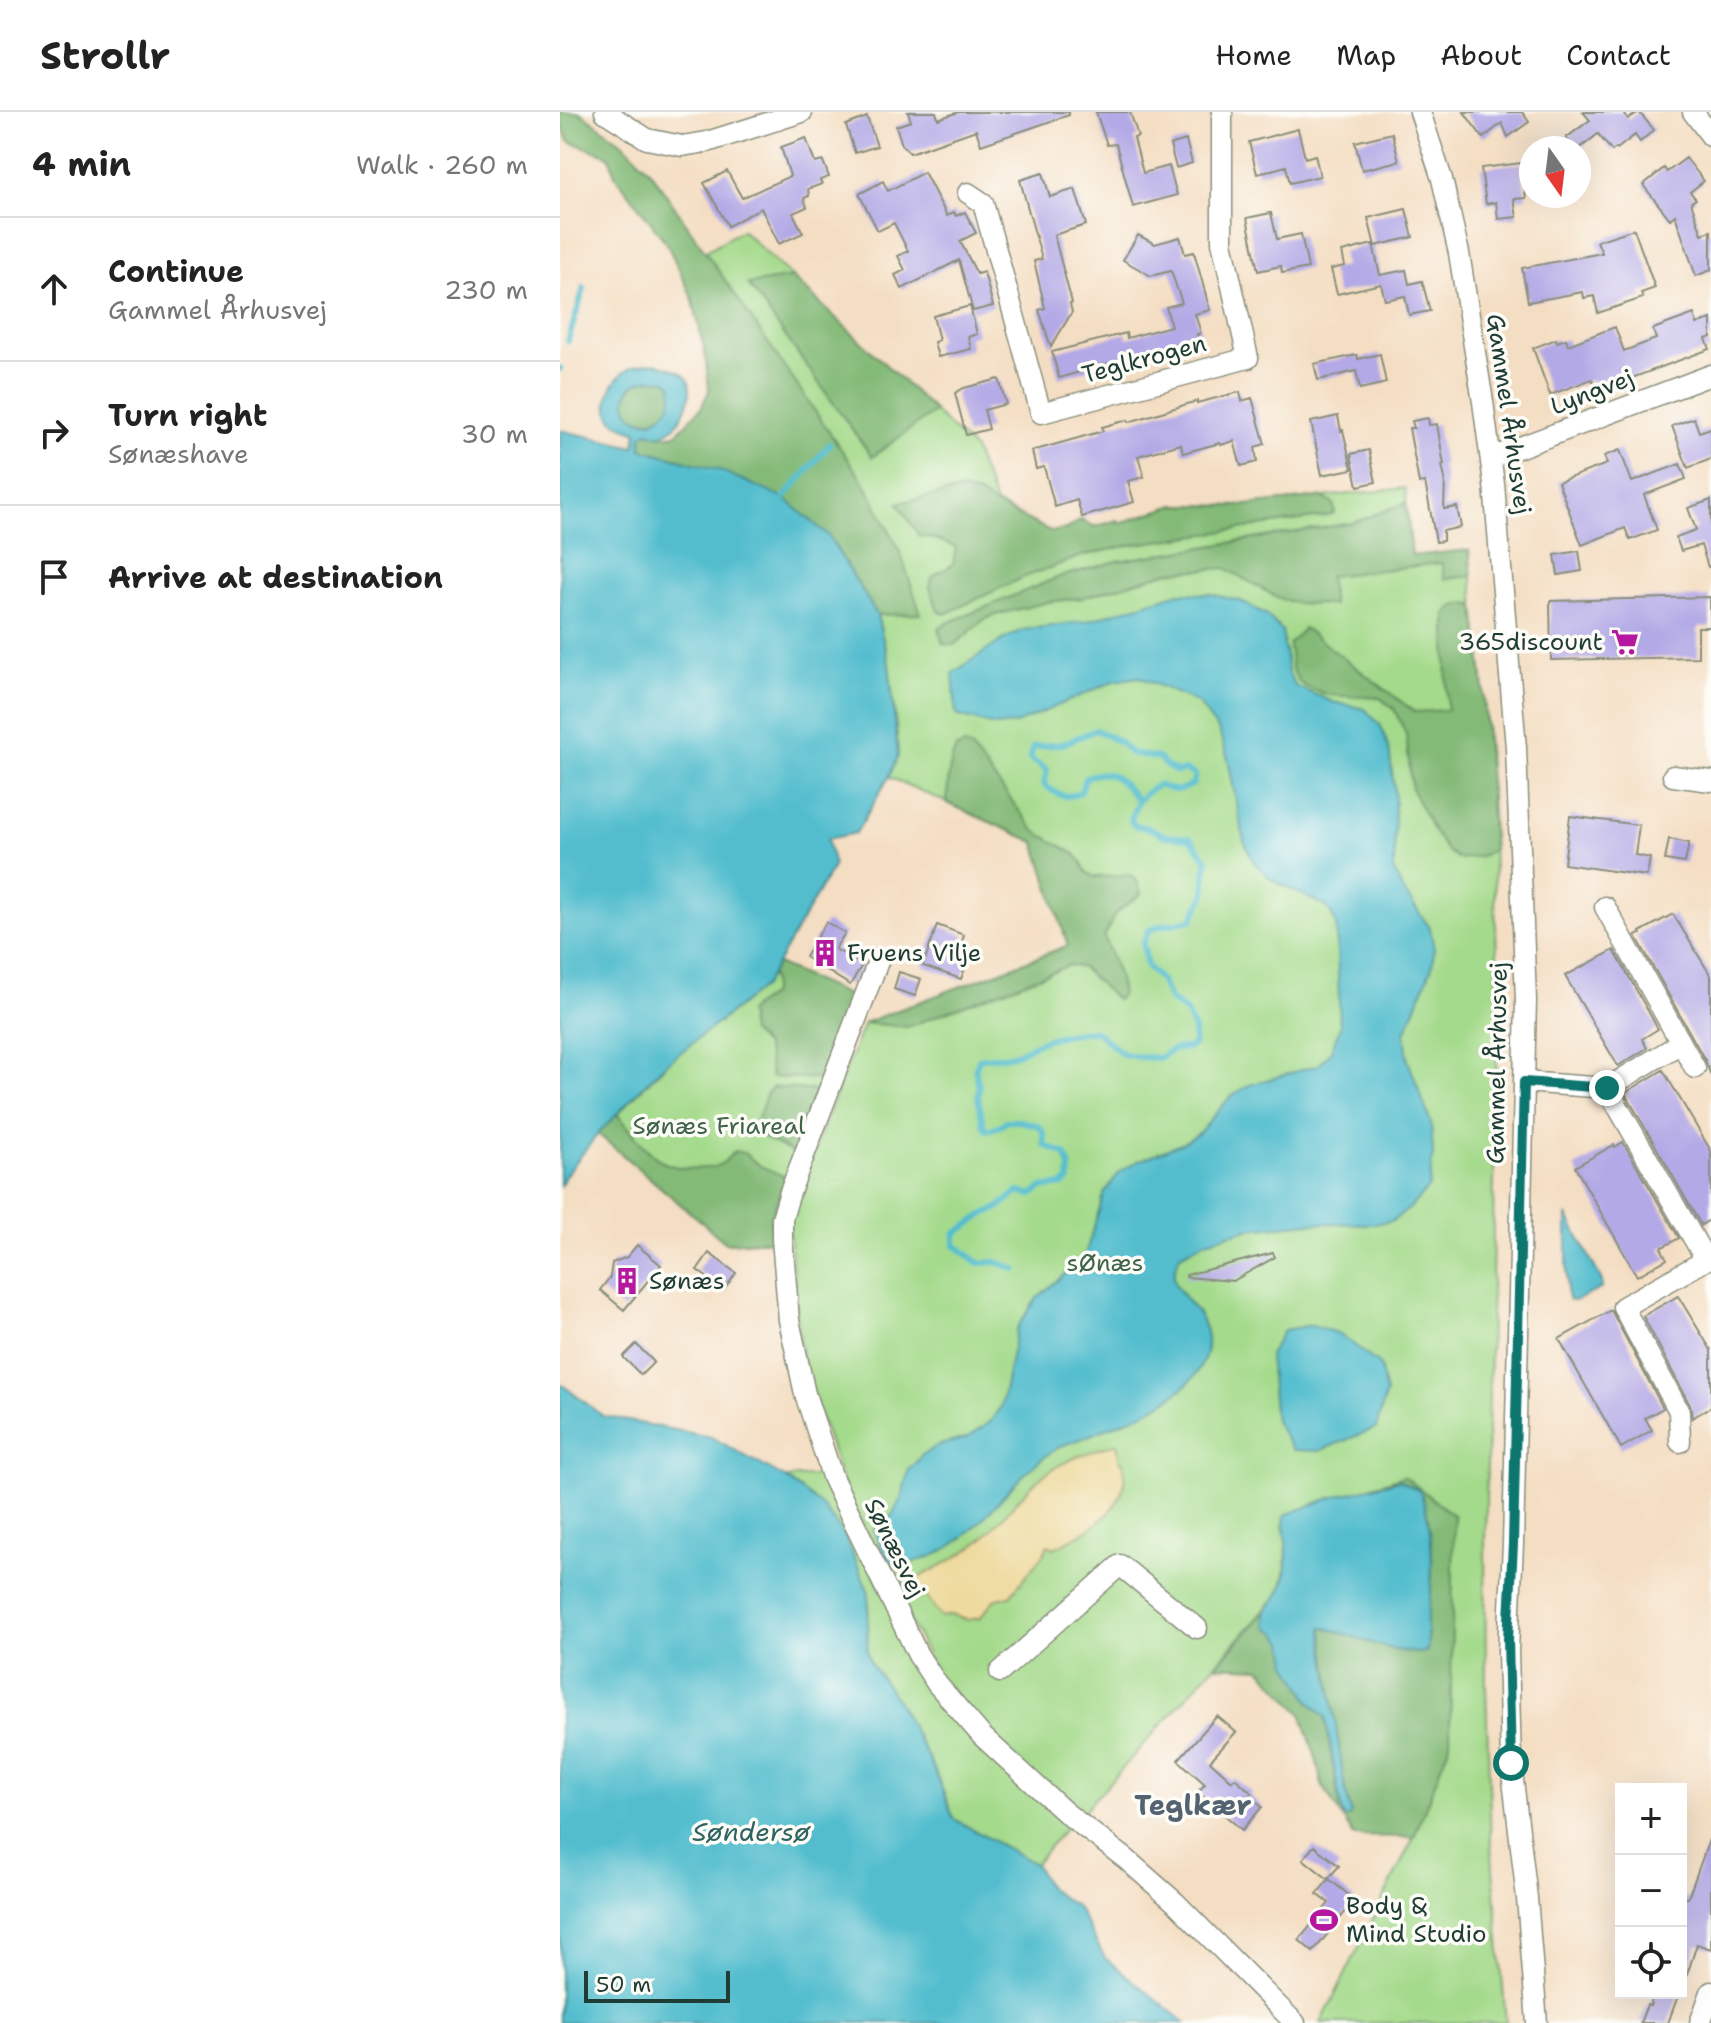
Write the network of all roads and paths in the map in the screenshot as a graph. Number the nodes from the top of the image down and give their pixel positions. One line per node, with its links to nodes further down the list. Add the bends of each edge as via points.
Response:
1 (605, 112): 5 (street, via 647,139 682,146)
2 (1222, 112): 7 (street, Teglkrogen, via 1222,242 1248,358 1041,413 983,203)
3 (1420, 112): 9 (street, Gammel Århusvej, via 1459,253)
4 (1693, 112): 6 (street)
5 (790, 114)
6 (1711, 136)
7 (968, 193)
8 (1711, 375): 9 (street, Lyngvej)
9 (1491, 458): 16 (street, Gammel Århusvej, via 1519,802)
10 (1673, 776): 11 (street)
11 (1711, 781)
12 (1605, 907): 14 (street)
13 (879, 959): 22 (street, Sønæsvej, via 782,1219 791,1333 833,1479 918,1655 960,1712 1050,1799 1176,1903)
14 (1681, 1043): 15 (street); 17 (street)
15 (1695, 1068)
16 (1524, 1082): 17 (street); 23 (street, Gammel Århusvej, via 1508,1639 1511,1763)
17 (1607, 1088): 18 (street, via 1706,1260 1623,1307 1679,1411)
18 (1680, 1442)
19 (1197, 1628): 20 (street, via 1120,1565)
20 (1000, 1672)
21 (1711, 1992): 24 (street)
22 (1295, 2023)
23 (1537, 2023)
24 (1700, 2023)

